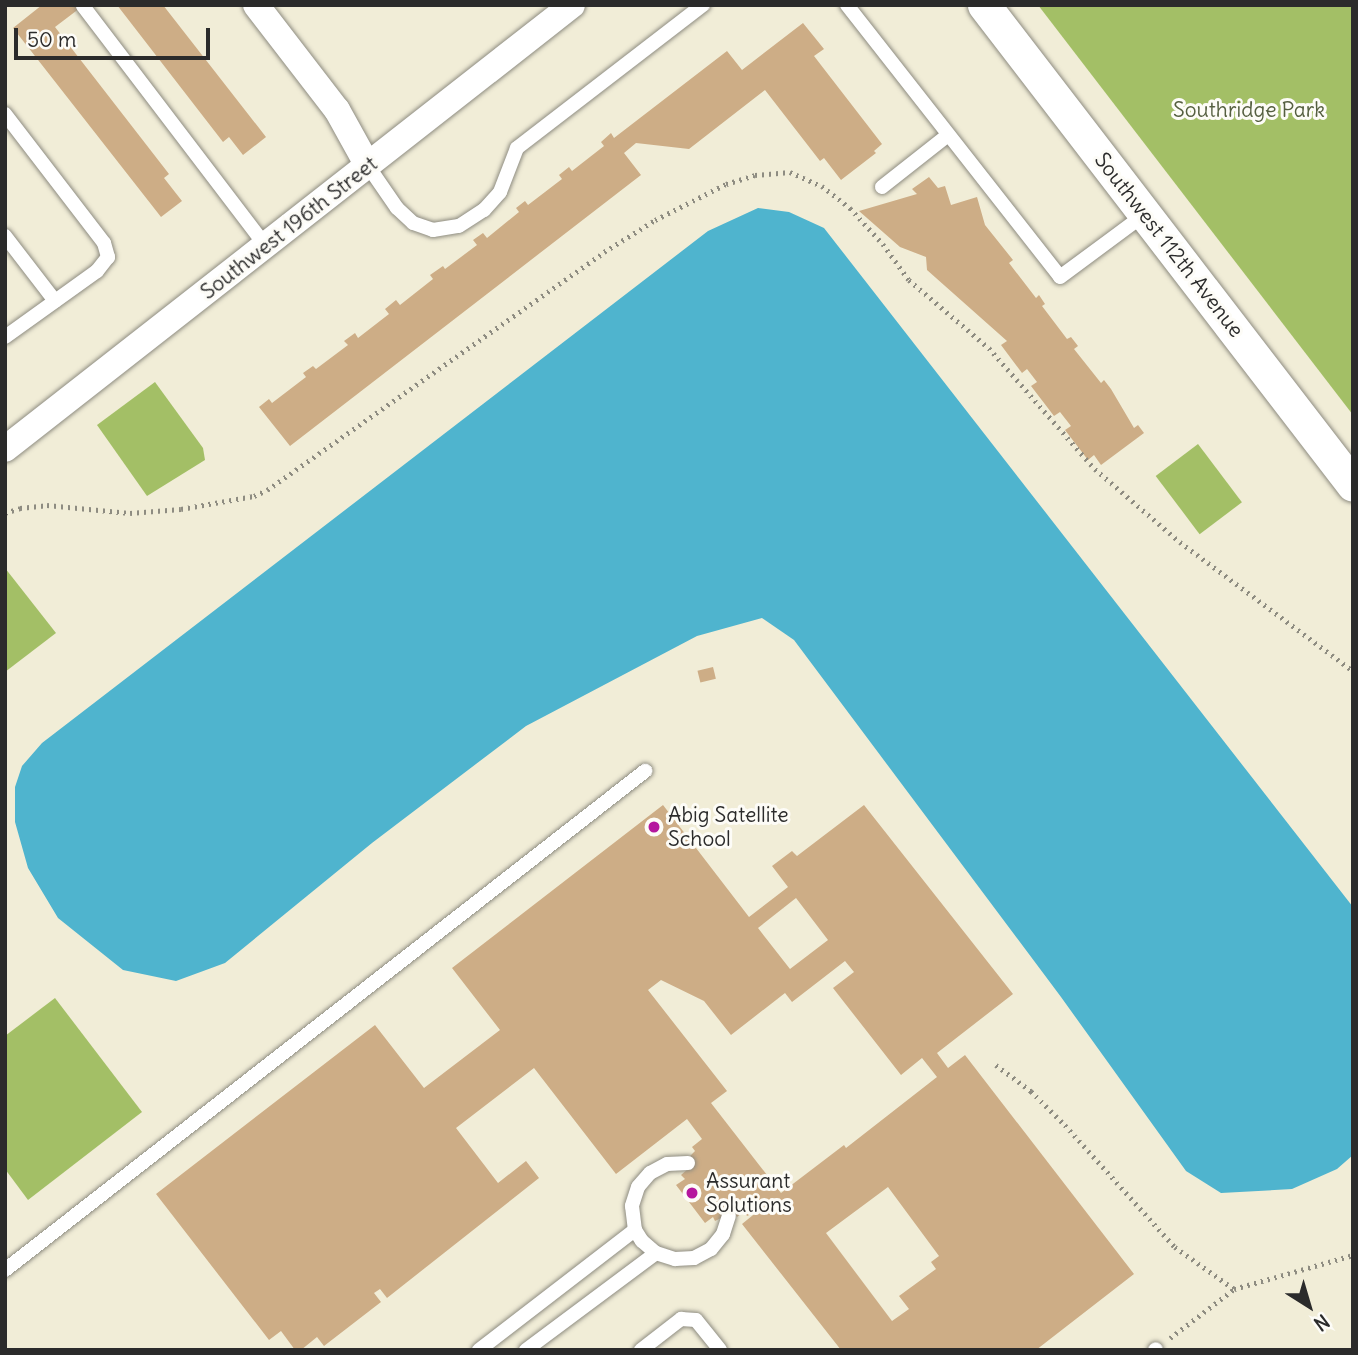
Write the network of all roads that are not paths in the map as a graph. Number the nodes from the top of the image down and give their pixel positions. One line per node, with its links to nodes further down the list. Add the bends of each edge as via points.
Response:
1 (256, 5): 9 (street, via 337,110)
2 (572, 5): 9 (street, Southwest 196th Street)
3 (703, 5): 9 (lane, via 517,148 500,192 484,210 459,226 433,230 413,223)
4 (847, 5): 8 (lane)
5 (984, 5): 11 (street, Southwest 112th Avenue)
6 (83, 6): 13 (lane)
7 (5, 114): 14 (lane, via 104,243 108,257 97,271)
8 (948, 135): 10 (lane); 11 (lane, via 1060,277)
9 (368, 166): 13 (street, Southwest 196th Street)
10 (882, 187)
11 (1145, 214): 17 (street, Southwest 112th Avenue)
12 (5, 236): 14 (lane)
13 (266, 246): 16 (street, Southwest 196th Street)
14 (55, 301): 15 (lane)
15 (5, 337)
16 (5, 449)
17 (1353, 485)
18 (645, 771): 23 (lane)
19 (688, 1163): 21 (lane, via 659,1168 638,1187 632,1206)
20 (729, 1216): 22 (lane, via 711,1249 694,1258)
21 (635, 1230): 22 (lane); 24 (lane)
22 (656, 1253): 25 (lane)
23 (5, 1270)
24 (479, 1350)
25 (526, 1350)
26 (641, 1350): 27 (lane, via 681,1319 696,1320)
27 (720, 1350)

